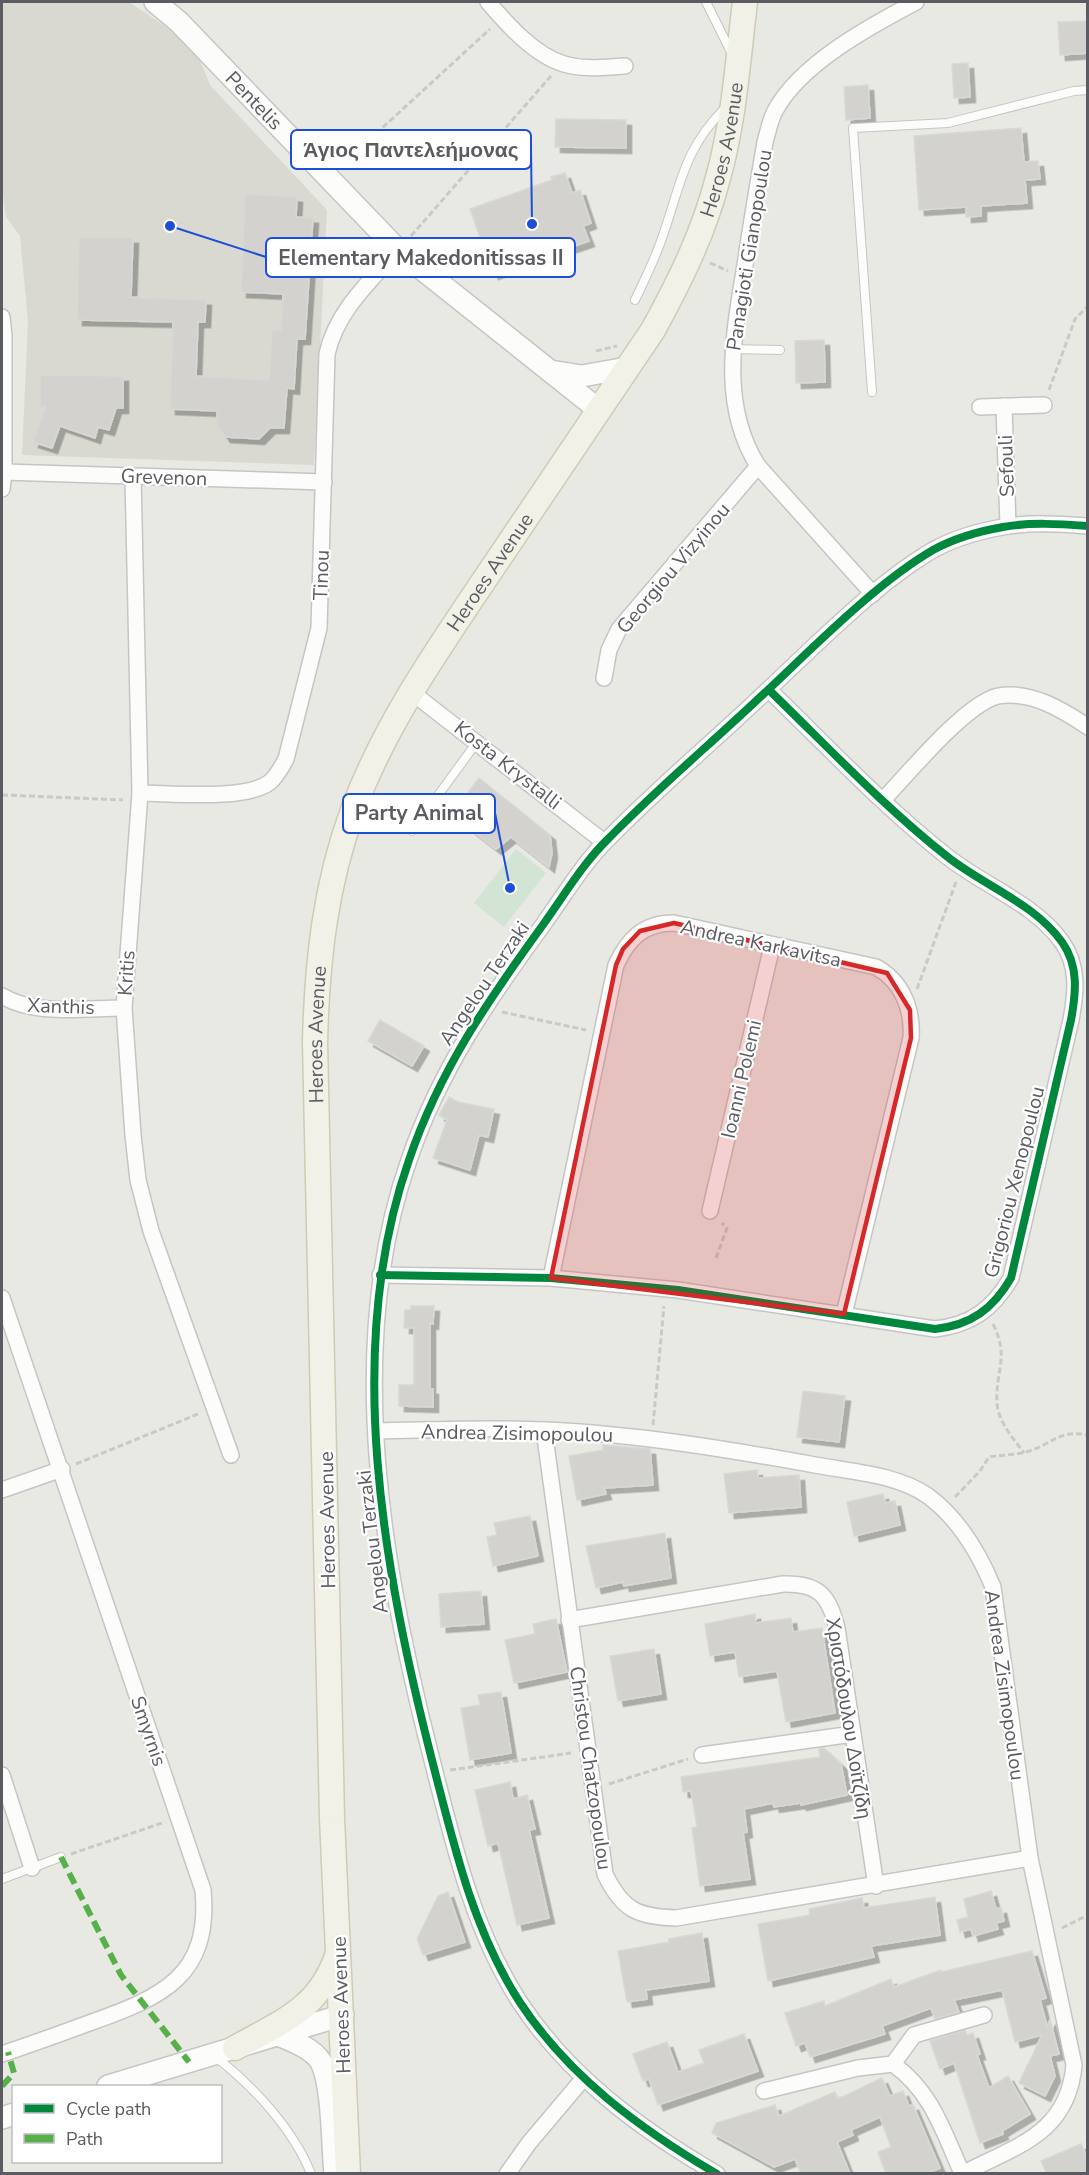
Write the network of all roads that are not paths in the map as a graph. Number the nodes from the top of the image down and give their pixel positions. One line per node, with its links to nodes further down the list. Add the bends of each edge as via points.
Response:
1 (155, 2): 10 (street, Pentelis, via 179,22)
2 (488, 2): 7 (street, via 534,47 562,64 587,68)
3 (705, 2): 6 (lane)
4 (745, 2): 6 (main road, Heroes Avenue)
5 (916, 2): 14 (street, Panagioti Gianopoulou, via 845,44 801,76 775,111 765,142)
6 (737, 63): 9 (main road, Heroes Avenue)
7 (625, 66)
8 (1088, 90): 18 (lane, via 948,123 853,128)
9 (732, 101): 11 (lane, via 705,127 682,173 661,241); 16 (main road, Heroes Avenue, via 719,177 693,252 653,330)
10 (398, 250): 17 (street, Pentelis); 26 (street, Tinou, via 354,300 329,342)
11 (635, 300)
12 (2, 316): 13 (street)
13 (3, 336): 24 (street)
14 (732, 349): 15 (lane); 23 (street, Panagioti Gianopoulou, via 735,412 740,432)
15 (780, 350)
16 (627, 368): 17 (street, via 582,376); 22 (main road, Heroes Avenue)
17 (546, 370): 22 (street, Pentelis)
18 (872, 392)
19 (1044, 405): 20 (street)
20 (1004, 406): 21 (street); 28 (street, Sefouli)
21 (980, 407)
22 (599, 410): 33 (main road, Heroes Avenue)
23 (758, 466): 30 (street, Panagioti Gianopoulou); 31 (street, Georgiou Vizyinou, via 619,629 609,650)
24 (4, 472): 25 (street, Grevenon); 27 (street)
25 (133, 476): 26 (street, Grevenon); 36 (street, Kritis)
26 (324, 482): 36 (street, Tinou, via 319,628 292,741 279,773 255,790)
27 (2, 489)
28 (1008, 526): 29 (street, Angelou Terzaki); 30 (street, Angelou Terzaki, via 937,548)
29 (1088, 526)
30 (873, 594): 32 (street, Angelou Terzaki)
31 (604, 678)
32 (769, 690): 37 (street, Grigoriou Xenopoulou); 39 (street, Angelou Terzaki)
33 (410, 691): 35 (street, Kosta Krystalli); 62 (main road, Heroes Avenue, via 374,758 340,849 321,933 316,990 332,1818)
34 (1088, 727): 37 (street, via 1038,700 998,696 964,716)
35 (478, 741): 38 (lane); 39 (street, Kosta Krystalli)
36 (140, 797): 42 (street, Kritis)
37 (883, 800): 47 (street, Grigoriou Xenopoulou, via 962,866 1047,925 1062,942 1075,977 1076,996 1011,1278 1000,1297 986,1311 954,1327 935,1329)
38 (412, 831)
39 (604, 842): 44 (street, Angelou Terzaki, via 482,1008 459,1047 409,1159)
40 (772, 946): 43 (street, Ioanni Polemi); 45 (street, Andrea Karkavitsa, via 674,923 640,931 623,949 616,965); 47 (street, Andrea Karkavitsa, via 876,967 895,982 910,1010 911,1038)
41 (2, 996): 42 (street, Xanthis, via 13,1003 34,1007)
42 (124, 1008): 50 (street, Kritis, via 138,1180 151,1231)
43 (710, 1211)
44 (380, 1275): 45 (street, Grigoriou Xenopoulou); 49 (street, Angelou Terzaki, via 375,1350)
45 (551, 1278): 47 (street, Grigoriou Xenopoulou, via 666,1289)
46 (2, 1298): 51 (street, Smyrnis)
47 (844, 1314)
48 (544, 1430): 49 (street, Andrea Zisimopoulou); 53 (street, Christou Chatzopoulou); 58 (street, Andrea Zisimopoulou, via 763,1455 887,1478 927,1496 943,1510 975,1550 993,1587)
49 (377, 1431): 69 (street, Angelou Terzaki, via 384,1531 398,1619 472,1903 487,1942 522,2006)
50 (231, 1455)
51 (62, 1469): 52 (street); 67 (street, Smyrnis, via 203,1890 206,1915 185,1971 167,1990 141,2004)
52 (2, 1490)
53 (569, 1620): 54 (street, Χριστόδουλου Δοϊτζίδη, via 783,1584 809,1587 820,1592 834,1615); 61 (street, Christou Chatzopoulou, via 605,1874 619,1900 638,1913 676,1918)
54 (853, 1734): 55 (street); 61 (street, Χριστόδουλου Δοϊτζίδη)
55 (702, 1755)
56 (2, 1775): 59 (street)
57 (61, 1857): 59 (lane)
58 (1030, 1858): 61 (street, Christou Chatzopoulou); 72 (street, Andrea Zisimopoulou, via 1074,2065 1068,2099 1050,2126)
59 (32, 1868): 60 (lane)
60 (2, 1879)
61 (876, 1886)
62 (339, 1949): 63 (main road, Heroes Avenue); 66 (main road, via 322,1990 303,2009)
63 (343, 2015): 65 (street); 75 (main road, Heroes Avenue)
64 (984, 2015): 68 (street, via 914,2035)
65 (278, 2034): 66 (street); 74 (street, via 320,2061 327,2084)
66 (224, 2051): 70 (street); 73 (lane, via 294,2143)
67 (2, 2054)
68 (893, 2064): 71 (street, via 858,2068); 72 (street, via 914,2081 929,2101)
69 (584, 2079): 76 (street); 77 (street, Angelou Terzaki, via 668,2145)
70 (111, 2085)
71 (764, 2091)
72 (962, 2173)
73 (311, 2174)
74 (335, 2174)
75 (348, 2174)
76 (507, 2174)
77 (717, 2174)

